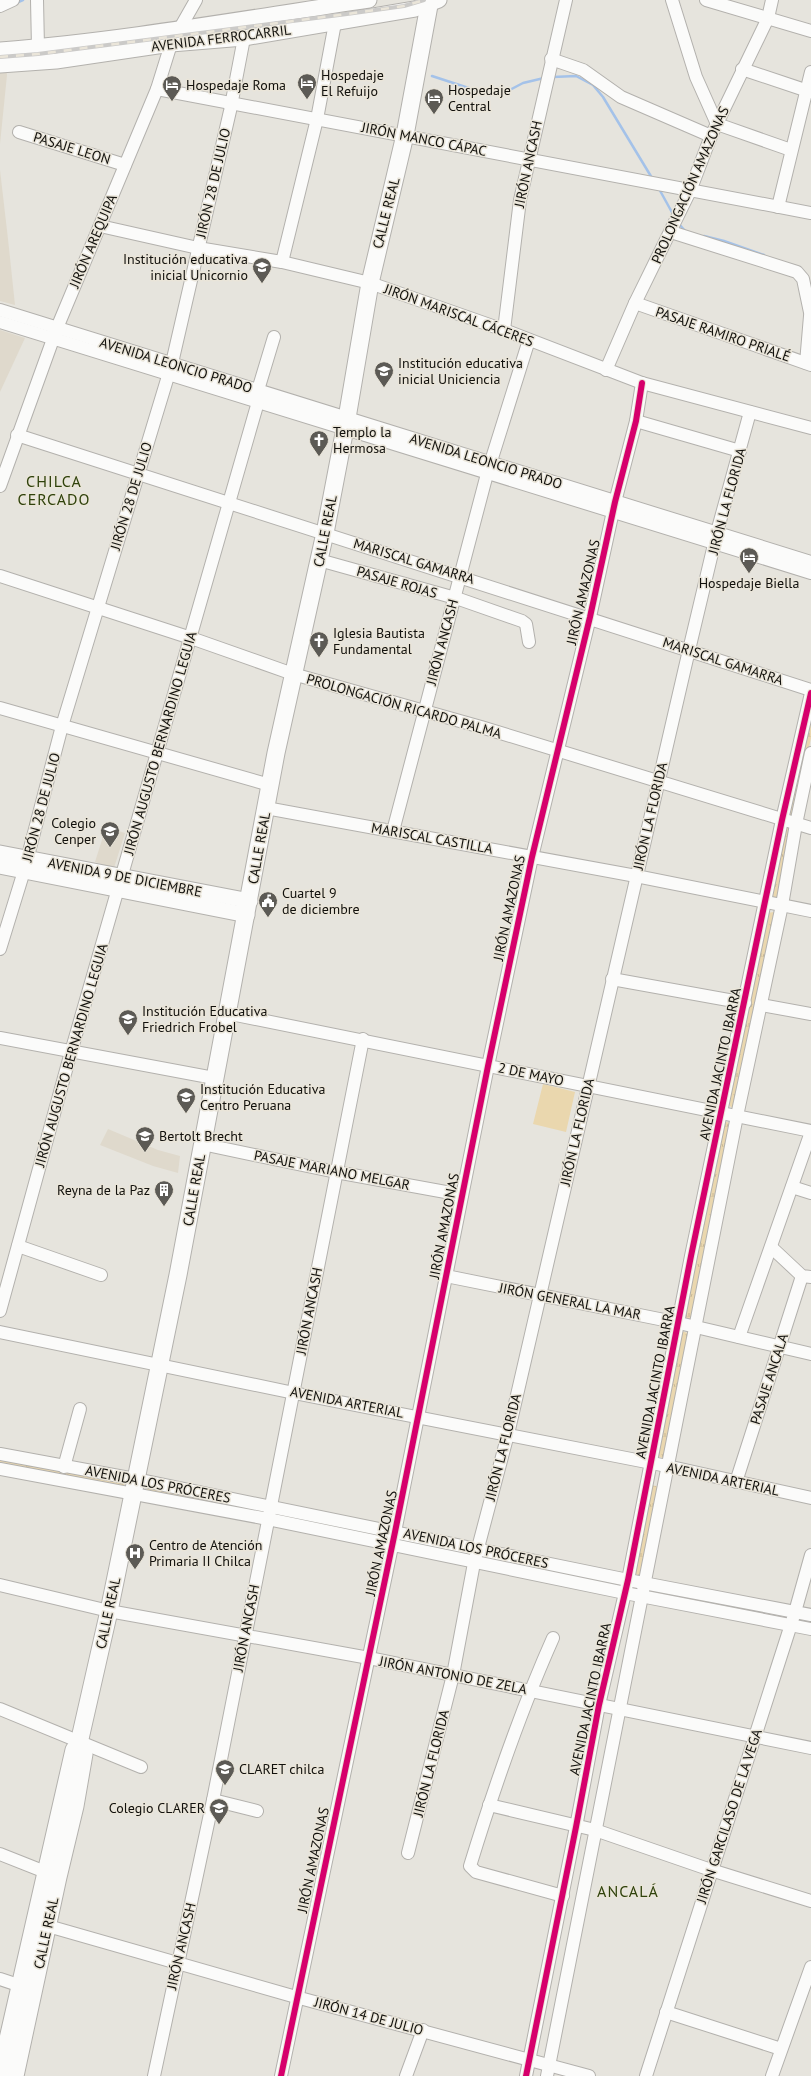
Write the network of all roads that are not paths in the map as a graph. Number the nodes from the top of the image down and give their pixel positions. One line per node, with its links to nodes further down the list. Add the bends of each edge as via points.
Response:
1 (13, 0): 11 (street)
2 (37, 0): 18 (street)
3 (196, 0): 14 (street, JIRÓN AREQUIPA)
4 (369, 0): 10 (main road, AVENIDA FERROCARRIL)
5 (566, 0): 20 (street, JIRÓN ANCASH)
6 (672, 0): 28 (street, via 696,77)
7 (706, 0): 12 (street)
8 (772, 0): 12 (street, PROLONGACIÓN AMAZONAS)
9 (433, 1): 13 (main road, AVENIDA FERROCARRIL, via 397,12); 30 (highway, CALLE REAL)
10 (301, 4): 14 (main road, AVENIDA FERROCARRIL)
11 (0, 6)
12 (768, 18): 15 (street); 22 (street, PROLONGACIÓN AMAZONAS)
13 (335, 23): 16 (main road, AVENIDA FERROCARRIL); 27 (street)
14 (179, 28): 17 (street, JIRÓN AREQUIPA); 18 (main road, AVENIDA FERROCARRIL, via 151,34)
15 (811, 32)
16 (244, 38): 17 (main road, AVENIDA FERROCARRIL); 26 (street, JIRÓN 28 DE JULIO)
17 (171, 44): 21 (main road, AVENIDA FERROCARRIL, via 56,61); 24 (street, JIRÓN AREQUIPA)
18 (38, 47): 19 (main road, AVENIDA FERROCARRIL)
19 (0, 50)
20 (551, 59): 31 (street, via 583,70 621,97); 33 (street, JIRÓN ANCASH)
21 (0, 65)
22 (742, 69): 25 (street); 28 (street, PROLONGACIÓN AMAZONAS)
23 (811, 72): 25 (street)
24 (157, 89): 26 (street, JIRÓN MANCO CÁPAC); 34 (street, JIRÓN AREQUIPA)
25 (808, 91): 32 (street)
26 (232, 103): 27 (street, JIRÓN MANCO CÁPAC); 40 (street, JIRÓN 28 DE JULIO)
27 (317, 119): 30 (street, JIRÓN MANCO CÁPAC); 41 (street)
28 (717, 124): 31 (street, PROLONGACIÓN AMAZONAS); 32 (street)
29 (19, 132): 34 (street, PASAJE LEON)
30 (405, 135): 33 (street, JIRÓN MANCO CÁPAC); 42 (highway, CALLE REAL)
31 (711, 136): 35 (street, PROLONGACIÓN AMAZONAS)
32 (791, 150): 36 (street)
33 (529, 160): 35 (street, JIRÓN MANCO CÁPAC); 47 (street, JIRÓN ANCASH, via 520,200)
34 (125, 165): 38 (street, JIRÓN AREQUIPA)
35 (690, 191): 36 (street, JIRÓN MANCO CÁPAC); 39 (street, PROLONGACIÓN AMAZONAS)
36 (778, 207): 37 (street, JIRÓN MANCO CÁPAC)
37 (811, 213)
38 (100, 226): 40 (street, JIRÓN MARISCAL CÁCERES); 48 (street, JIRÓN AREQUIPA)
39 (671, 231): 43 (street, PROLONGACIÓN AMAZONAS); 45 (street, via 797,272 803,279)
40 (198, 248): 41 (street, JIRÓN MARISCAL CÁCERES); 52 (street, JIRÓN 28 DE JULIO)
41 (282, 262): 42 (street, JIRÓN MARISCAL CÁCERES)
42 (370, 283): 47 (street, JIRÓN MARISCAL CÁCERES); 58 (highway, CALLE REAL)
43 (635, 303): 51 (street, PASAJE RAMIRO PRIALÉ); 53 (street, PROLONGACIÓN AMAZONAS)
44 (0, 310): 48 (street, AVENIDA LEONCIO PRADO)
45 (811, 316): 51 (street)
46 (0, 322): 48 (street, AVENIDA LEONCIO PRADO)
47 (504, 330): 50 (street, JIRÓN MARISCAL CÁCERES)
48 (55, 333): 52 (street, AVENIDA LEONCIO PRADO); 60 (street, JIRÓN AREQUIPA)
49 (274, 337): 55 (street, JIRÓN AUGUSTO BERNARDINO LEGUIA)
50 (529, 340): 53 (street, JIRÓN MARISCAL CÁCERES); 62 (street, JIRÓN ANCASH)
51 (808, 364)
52 (170, 369): 55 (street, AVENIDA LEONCIO PRADO); 63 (street, JIRÓN 28 DE JULIO)
53 (606, 370): 54 (street, JIRÓN MARISCAL CÁCERES)
54 (642, 383): 56 (street, JIRÓN MARISCAL CÁCERES); 57 (street, JIRÓN AMAZONAS)
55 (258, 396): 58 (street, AVENIDA LEONCIO PRADO); 65 (street, JIRÓN AUGUSTO BERNARDINO LEGUIA)
56 (750, 412): 59 (street, JIRÓN MARISCAL CÁCERES); 61 (street, JIRÓN LA FLORIDA)
57 (636, 421): 61 (street); 66 (street, JIRÓN AMAZONAS)
58 (346, 423): 62 (street, AVENIDA LEONCIO PRADO); 67 (highway, CALLE REAL)
59 (811, 428)
60 (17, 434): 63 (street, MARISCAL GAMARRA); 64 (street, JIRÓN AREQUIPA)
61 (740, 450): 68 (street, JIRÓN LA FLORIDA)
62 (489, 468): 66 (street, AVENIDA LEONCIO PRADO); 72 (street, JIRÓN ANCASH)
63 (138, 473): 65 (street, MARISCAL GAMARRA); 75 (street, JIRÓN 28 DE JULIO)
64 (0, 486)
65 (230, 504): 67 (street, MARISCAL GAMARRA); 77 (street, JIRÓN AUGUSTO BERNARDINO LEGUIA)
66 (614, 507): 68 (street, AVENIDA LEONCIO PRADO); 76 (street, JIRÓN AMAZONAS)
67 (325, 533): 69 (highway, CALLE REAL); 72 (street, MARISCAL GAMARRA)
68 (716, 538): 70 (street, AVENIDA LEONCIO PRADO); 71 (street, AVENIDA LEONCIO PRADO); 79 (street, JIRÓN LA FLORIDA)
69 (319, 560): 74 (street, PASAJE ROJAS); 80 (highway, CALLE REAL)
70 (811, 562)
71 (811, 573)
72 (460, 575): 74 (street, JIRÓN ANCASH); 76 (street, MARISCAL GAMARRA)
73 (0, 576): 75 (street, PROLONGACIÓN RICARDO PALMA)
74 (454, 598): 78 (street, PASAJE ROJAS, via 522,621 526,624); 83 (street, JIRÓN ANCASH)
75 (97, 607): 77 (street, PROLONGACIÓN RICARDO PALMA); 84 (street, JIRÓN 28 DE JULIO)
76 (590, 617): 79 (street, MARISCAL GAMARRA); 86 (street, JIRÓN AMAZONAS)
77 (191, 638): 80 (street, PROLONGACIÓN RICARDO PALMA); 85 (street, JIRÓN AUGUSTO BERNARDINO LEGUIA)
78 (529, 642)
79 (689, 650): 81 (street, MARISCAL GAMARRA); 88 (street, JIRÓN LA FLORIDA)
80 (293, 674): 83 (street, PROLONGACIÓN RICARDO PALMA); 89 (highway, CALLE REAL)
81 (811, 691): 91 (street, AVENIDA JACINTO IBARRA)
82 (0, 708): 84 (street)
83 (424, 712): 86 (street, PROLONGACIÓN RICARDO PALMA); 94 (street, JIRÓN ANCASH)
84 (62, 726): 85 (street); 97 (street, JIRÓN 28 DE JULIO)
85 (158, 752): 89 (street); 100 (street, JIRÓN AUGUSTO BERNARDINO LEGUIA)
86 (557, 752): 88 (street, PROLONGACIÓN RICARDO PALMA); 96 (street, JIRÓN AMAZONAS)
87 (811, 753): 92 (street, AVENIDA JACINTO IBARRA)
88 (658, 782): 91 (street, PROLONGACIÓN RICARDO PALMA); 99 (street, JIRÓN LA FLORIDA)
89 (270, 785): 90 (highway, CALLE REAL)
90 (266, 808): 94 (street, MARISCAL CASTILLA); 103 (highway, CALLE REAL)
91 (782, 820): 92 (street, PROLONGACIÓN RICARDO PALMA); 101 (street, AVENIDA JACINTO IBARRA)
92 (796, 824): 93 (street, PROLONGACIÓN RICARDO PALMA); 102 (street, AVENIDA JACINTO IBARRA)
93 (811, 828)
94 (392, 831): 96 (street, MARISCAL CASTILLA)
95 (0, 853): 97 (main road, AVENIDA 9 DE DICIEMBRE)
96 (532, 857): 99 (street, MARISCAL CASTILLA); 114 (street, JIRÓN AMAZONAS)
97 (26, 865): 98 (main road, AVENIDA 9 DE DICIEMBRE); 100 (main road, AVENIDA 9 DE DICIEMBRE); 105 (street, JIRÓN 28 DE JULIO)
98 (0, 866)
99 (636, 876): 101 (street, MARISCAL CASTILLA); 106 (street, JIRÓN LA FLORIDA)
100 (120, 883): 103 (main road, AVENIDA 9 DE DICIEMBRE); 113 (street, JIRÓN AUGUSTO BERNARDINO LEGUIA)
101 (766, 903): 102 (street, MARISCAL CASTILLA); 107 (street, AVENIDA JACINTO IBARRA)
102 (782, 905): 104 (street, MARISCAL CASTILLA); 108 (street, AVENIDA JACINTO IBARRA)
103 (248, 908): 109 (highway, CALLE REAL)
104 (811, 911)
105 (0, 949)
106 (612, 979): 107 (street); 116 (street, JIRÓN LA FLORIDA)
107 (745, 1003): 117 (street, AVENIDA JACINTO IBARRA)
108 (761, 1005): 110 (street); 118 (street, AVENIDA JACINTO IBARRA)
109 (226, 1013): 112 (street, 2 DE MAYO); 115 (highway, CALLE REAL)
110 (811, 1014)
111 (0, 1038): 113 (street)
112 (362, 1039): 114 (street, 2 DE MAYO); 121 (street, JIRÓN ANCASH)
113 (71, 1052): 115 (street); 127 (street, JIRÓN AUGUSTO BERNARDINO LEGUIA)
114 (488, 1066): 116 (street, 2 DE MAYO); 126 (street, JIRÓN AMAZONAS)
115 (214, 1078): 120 (highway, CALLE REAL)
116 (587, 1086): 117 (street, 2 DE MAYO); 132 (street, JIRÓN LA FLORIDA)
117 (722, 1113): 118 (street, 2 DE MAYO); 122 (street, AVENIDA JACINTO IBARRA)
118 (737, 1116): 119 (street, 2 DE MAYO); 123 (street, AVENIDA JACINTO IBARRA)
119 (811, 1131): 124 (street)
120 (202, 1144): 121 (street, PASAJE MARIANO MELGAR); 140 (highway, CALLE REAL)
121 (336, 1172): 126 (street, PASAJE MARIANO MELGAR); 141 (street, JIRÓN ANCASH)
122 (707, 1181): 123 (street); 134 (street, AVENIDA JACINTO IBARRA)
123 (723, 1185): 135 (street, AVENIDA JACINTO IBARRA)
124 (792, 1187): 125 (street); 128 (street)
125 (811, 1193)
126 (462, 1195): 130 (street, JIRÓN AMAZONAS)
127 (18, 1246): 129 (street); 133 (street, JIRÓN AUGUSTO BERNARDINO LEGUIA)
128 (771, 1248): 131 (street); 137 (street)
129 (101, 1275)
130 (446, 1276): 132 (street, JIRÓN GENERAL LA MAR); 143 (street, JIRÓN AMAZONAS)
131 (806, 1277): 138 (street, PASAJE ANCALA)
132 (539, 1295): 134 (street, JIRÓN GENERAL LA MAR); 144 (street, JIRÓN LA FLORIDA)
133 (0, 1311)
134 (678, 1323): 135 (street, JIRÓN GENERAL LA MAR); 146 (street, AVENIDA JACINTO IBARRA)
135 (696, 1327): 137 (street, JIRÓN GENERAL LA MAR); 147 (street, AVENIDA JACINTO IBARRA)
136 (0, 1332): 140 (street, AVENIDA ARTERIAL)
137 (739, 1337): 138 (street, JIRÓN GENERAL LA MAR)
138 (780, 1346): 139 (street, JIRÓN GENERAL LA MAR); 150 (street, PASAJE ANCALA)
139 (811, 1354)
140 (159, 1364): 141 (street, AVENIDA ARTERIAL); 151 (highway, CALLE REAL)
141 (294, 1393): 143 (street, AVENIDA ARTERIAL); 153 (street, JIRÓN ANCASH)
142 (80, 1409): 148 (street)
143 (418, 1416): 144 (street, AVENIDA ARTERIAL); 155 (street, JIRÓN AMAZONAS)
144 (508, 1434): 146 (street, AVENIDA ARTERIAL); 157 (street, JIRÓN LA FLORIDA)
145 (0, 1454): 148 (street, AVENIDA LOS PRÓCERES)
146 (650, 1464): 147 (street, AVENIDA ARTERIAL); 160 (street, AVENIDA JACINTO IBARRA)
147 (668, 1466): 150 (street, AVENIDA ARTERIAL); 161 (street, AVENIDA JACINTO IBARRA)
148 (64, 1467): 151 (street, AVENIDA LOS PRÓCERES)
149 (0, 1468): 151 (street, AVENIDA LOS PRÓCERES)
150 (736, 1482): 152 (street, AVENIDA ARTERIAL)
151 (133, 1487): 153 (street, AVENIDA LOS PRÓCERES); 154 (street, AVENIDA LOS PRÓCERES); 165 (highway, CALLE REAL)
152 (811, 1498)
153 (270, 1506): 154 (street, JIRÓN ANCASH); 155 (street, AVENIDA LOS PRÓCERES)
154 (268, 1519): 156 (street, AVENIDA LOS PRÓCERES); 170 (street, JIRÓN ANCASH)
155 (395, 1532): 156 (street, JIRÓN AMAZONAS); 157 (street, AVENIDA LOS PRÓCERES)
156 (392, 1545): 159 (street, AVENIDA LOS PRÓCERES); 172 (street, JIRÓN AMAZONAS)
157 (478, 1548): 159 (street, JIRÓN LA FLORIDA); 160 (street, AVENIDA LOS PRÓCERES)
158 (811, 1555): 166 (street, JIRÓN GARCILASO DE LA VEGA)
159 (474, 1563): 163 (street, AVENIDA LOS PRÓCERES); 173 (street, JIRÓN LA FLORIDA)
160 (628, 1580): 161 (street, AVENIDA LOS PRÓCERES); 163 (street, AVENIDA JACINTO IBARRA)
161 (645, 1582): 164 (street, AVENIDA JACINTO IBARRA); 166 (street, AVENIDA LOS PRÓCERES)
162 (0, 1585): 165 (street, JIRÓN ANTONIO DE ZELA)
163 (625, 1594): 164 (street, AVENIDA LOS PRÓCERES); 175 (street, AVENIDA JACINTO IBARRA)
164 (642, 1596): 168 (street, AVENIDA LOS PRÓCERES); 177 (street, AVENIDA JACINTO IBARRA)
165 (109, 1611): 170 (street, JIRÓN ANTONIO DE ZELA); 179 (highway, CALLE REAL)
166 (795, 1612): 167 (street, AVENIDA LOS PRÓCERES); 168 (street, JIRÓN GARCILASO DE LA VEGA)
167 (811, 1615)
168 (791, 1625): 169 (street, AVENIDA LOS PRÓCERES); 178 (street, JIRÓN GARCILASO DE LA VEGA)
169 (811, 1629)
170 (244, 1635): 172 (street, JIRÓN ANTONIO DE ZELA); 182 (street, JIRÓN ANCASH)
171 (553, 1638): 174 (street)
172 (369, 1658): 173 (street, JIRÓN ANTONIO DE ZELA); 198 (street, JIRÓN AMAZONAS)
173 (453, 1675): 174 (street, JIRÓN ANTONIO DE ZELA); 187 (street, JIRÓN LA FLORIDA)
174 (529, 1691): 175 (street, JIRÓN ANTONIO DE ZELA); 183 (street)
175 (599, 1704): 177 (street, JIRÓN ANTONIO DE ZELA); 185 (street, AVENIDA JACINTO IBARRA)
176 (0, 1709): 179 (street)
177 (619, 1709): 178 (street, JIRÓN ANTONIO DE ZELA); 186 (street, AVENIDA JACINTO IBARRA)
178 (755, 1736): 180 (street, JIRÓN ANTONIO DE ZELA); 189 (street, JIRÓN GARCILASO DE LA VEGA)
179 (79, 1743): 181 (street); 190 (highway, CALLE REAL, via 84,1754 75,1806)
180 (811, 1748)
181 (141, 1767)
182 (213, 1800): 184 (street); 194 (street, JIRÓN ANCASH)
183 (489, 1805): 185 (street); 191 (street, via 470,1866 476,1872)
184 (257, 1811)
185 (576, 1827): 186 (street); 191 (street, AVENIDA JACINTO IBARRA)
186 (595, 1830): 189 (street); 203 (street, AVENIDA JACINTO IBARRA)
187 (408, 1852)
188 (0, 1854): 190 (street)
189 (711, 1870): 192 (street); 199 (street, JIRÓN GARCILASO DE LA VEGA)
190 (51, 1875): 193 (highway, CALLE REAL)
191 (563, 1896): 202 (street, AVENIDA JACINTO IBARRA)
192 (811, 1901)
193 (41, 1924): 194 (street, JIRÓN 14 DE JULIO); 197 (highway, CALLE REAL)
194 (177, 1963): 198 (street, JIRÓN 14 DE JULIO); 206 (street, JIRÓN ANCASH)
195 (811, 1967): 201 (street)
196 (0, 1979): 197 (street)
197 (27, 1988): 204 (highway, CALLE REAL); 205 (highway, CALLE REAL)
198 (296, 1997): 200 (street, JIRÓN 14 DE JULIO); 207 (street, JIRÓN AMAZONAS)
199 (666, 2012): 201 (street); 211 (street, JIRÓN GARCILASO DE LA VEGA)
200 (423, 2030): 202 (street, JIRÓN 14 DE JULIO); 208 (street)
201 (781, 2049): 212 (street)
202 (529, 2060): 203 (street, JIRÓN 14 DE JULIO); 209 (street, AVENIDA JACINTO IBARRA)
203 (548, 2070): 210 (street, JIRÓN 14 DE JULIO)
204 (0, 2074)
205 (15, 2076)
206 (154, 2076)
207 (281, 2076)
208 (406, 2076)
209 (526, 2076)
210 (589, 2076)
211 (646, 2076)
212 (772, 2076)

